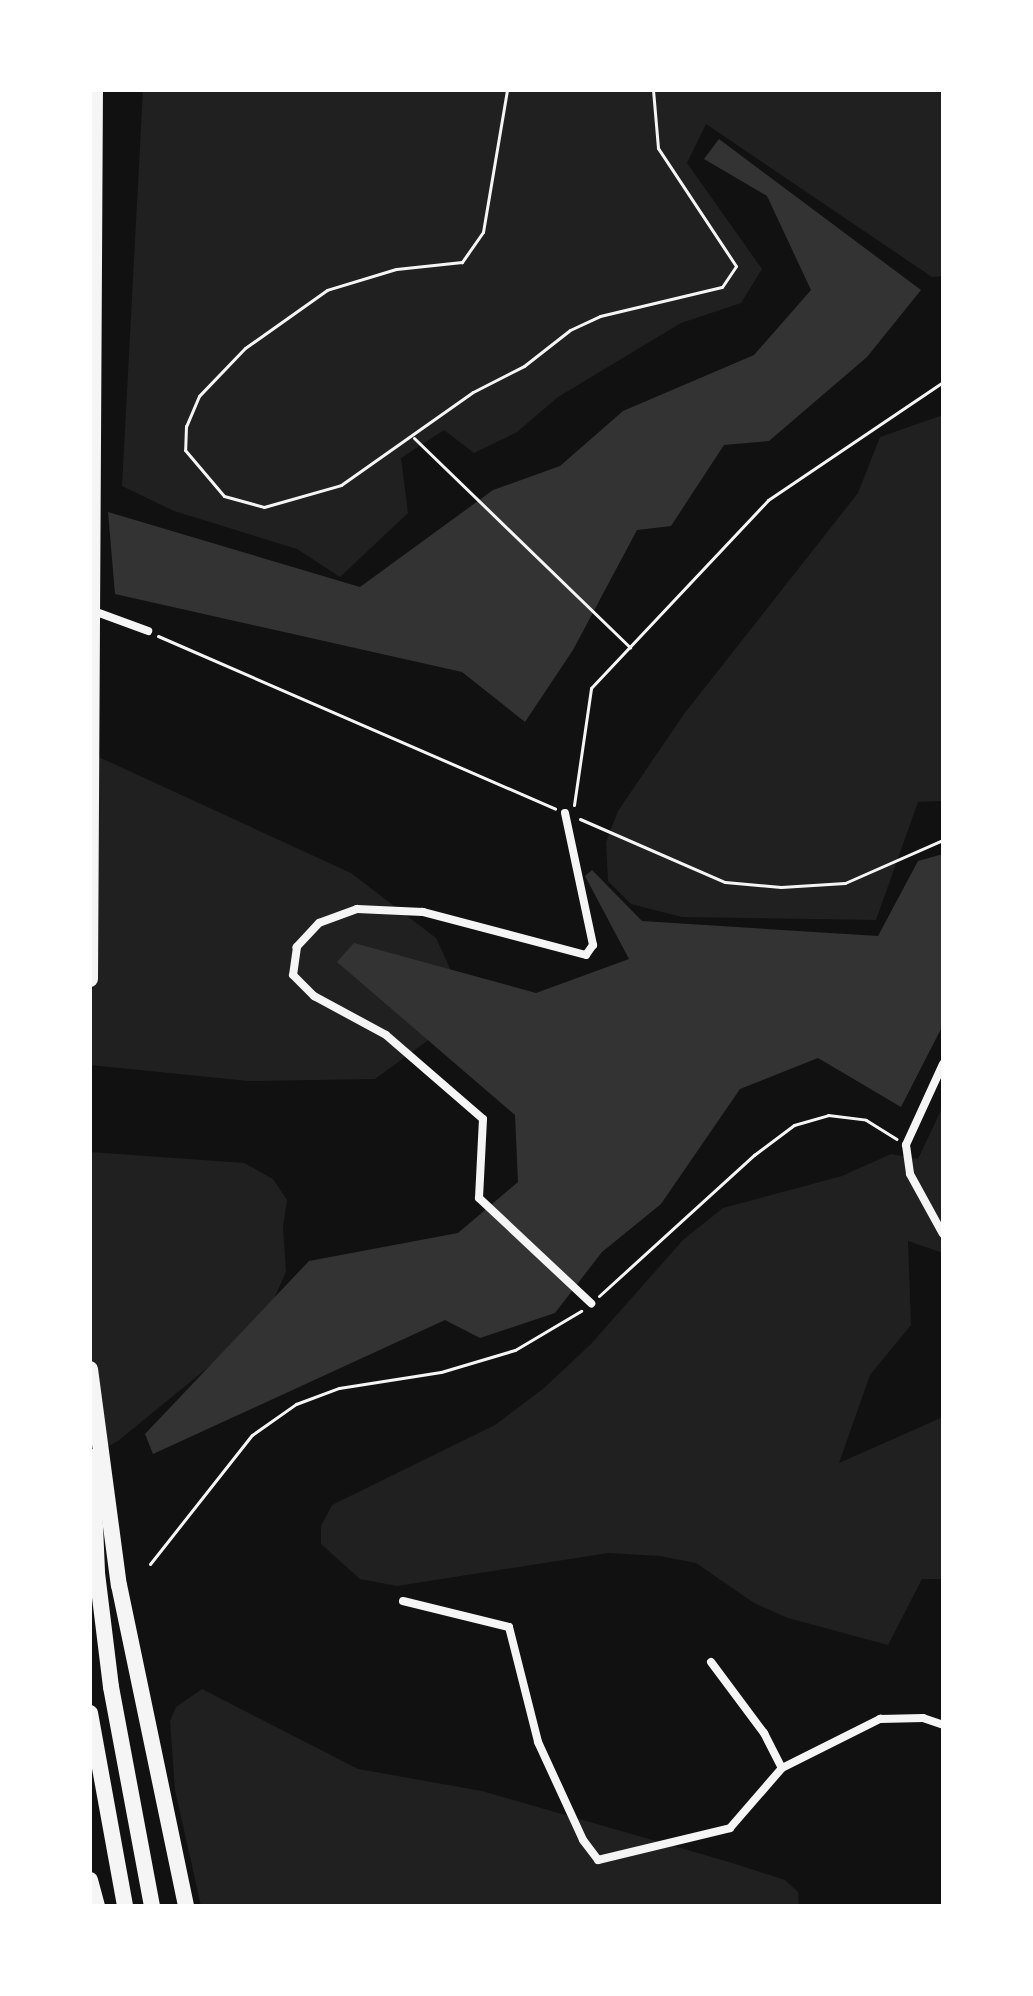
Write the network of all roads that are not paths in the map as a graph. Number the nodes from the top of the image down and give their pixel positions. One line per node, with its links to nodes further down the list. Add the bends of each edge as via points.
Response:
1 (95, 90): 2 (highway)
2 (91, 473): 6 (highway)
3 (90, 609): 4 (street)
4 (148, 631)
5 (568, 814): 9 (street, via 593,945 586,955 423,912 357,909 319,923 293,958 293,975 314,996 386,1035 483,1119 479,1198)
6 (90, 979)
7 (943, 1064): 8 (street, via 906,1145 910,1174)
8 (943, 1234)
9 (591, 1303)
10 (90, 1369): 21 (highway, via 119,1585)
11 (90, 1415): 20 (highway, via 97,1573 111,1687)
12 (403, 1601): 16 (street, via 509,1627 538,1742 583,1840 598,1860 730,1828)
13 (711, 1662): 16 (street, via 764,1733)
14 (90, 1713): 19 (highway)
15 (943, 1725): 16 (street, via 923,1718 880,1719)
16 (782, 1768)
17 (90, 1880): 18 (highway)
18 (97, 1906)
19 (125, 1906)
20 (152, 1906)
21 (186, 1906)

